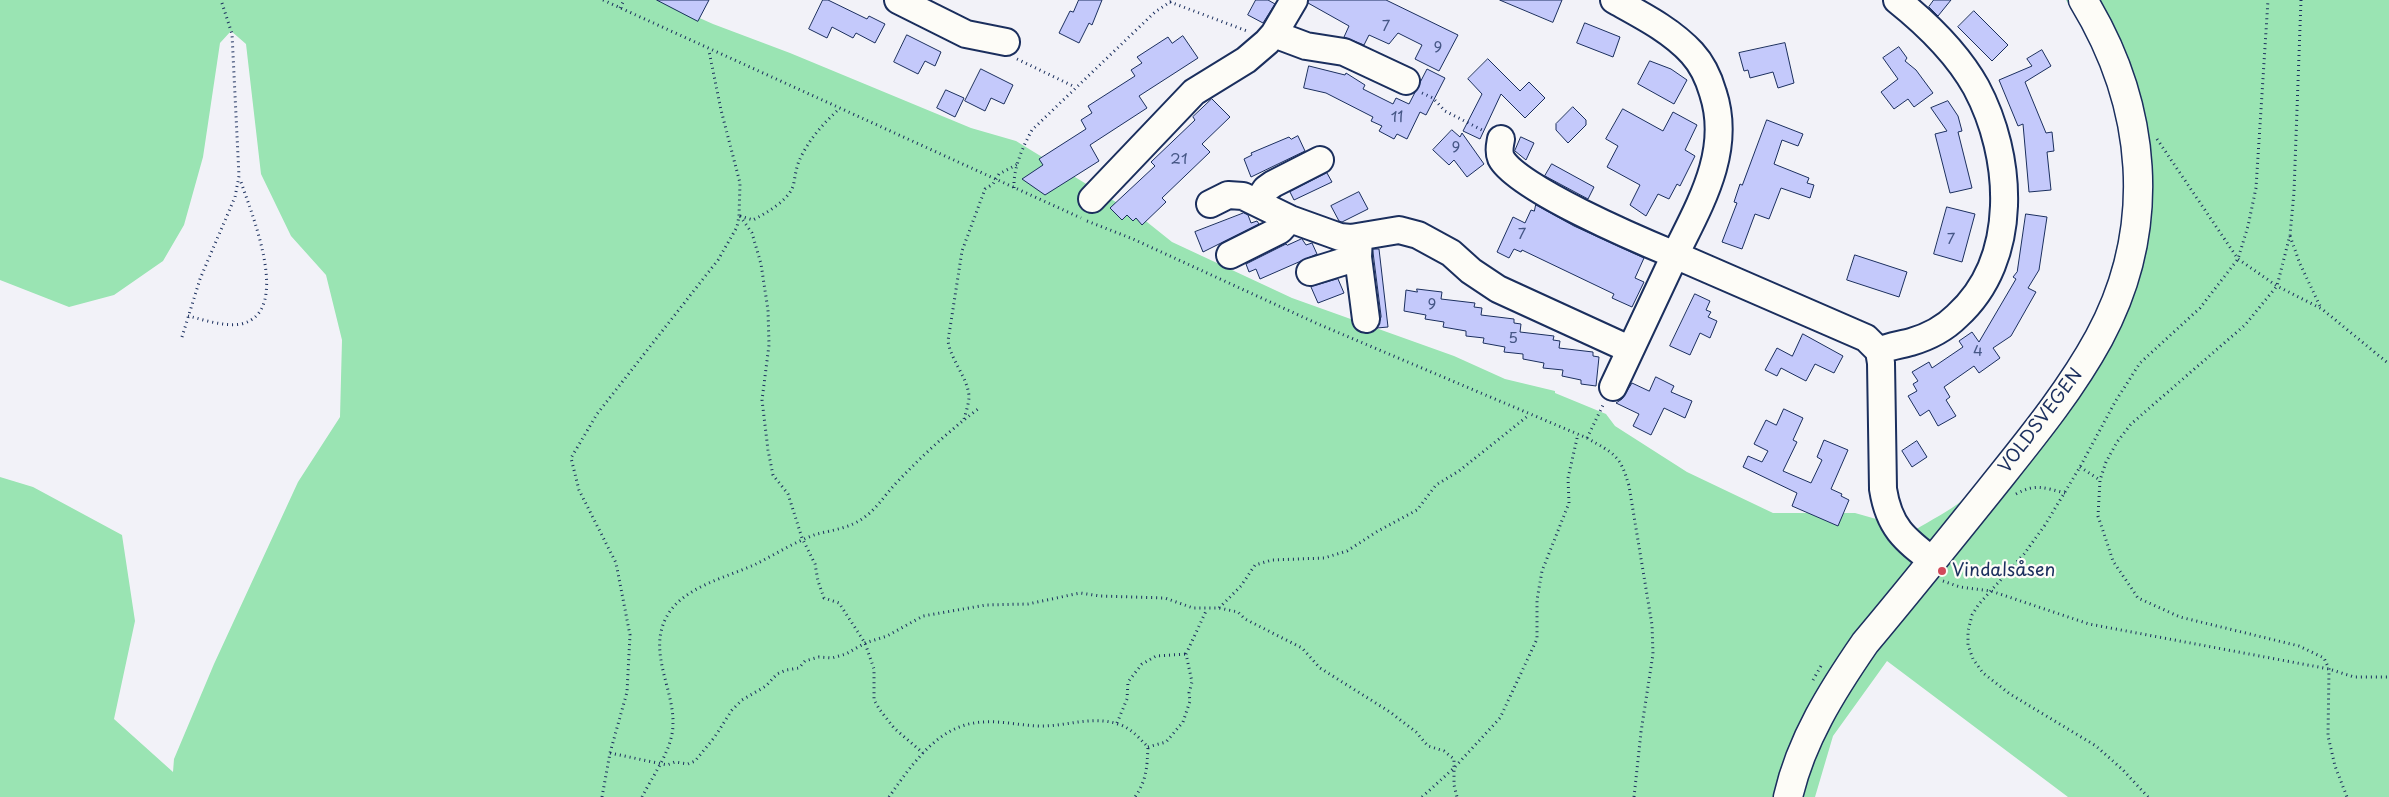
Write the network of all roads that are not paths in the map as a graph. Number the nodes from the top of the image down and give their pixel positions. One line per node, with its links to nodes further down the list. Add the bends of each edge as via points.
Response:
1 (898, 0): 7 (street, via 966,34)
2 (1294, 0): 6 (street)
3 (1614, 0): 17 (street, via 1665,30 1693,54 1709,80 1715,98 1719,116 1717,154 1703,196)
4 (1898, 0): 21 (street, via 1938,38 1976,86 1994,130 2001,158 2004,208 1996,255 1989,274 1967,307 1930,334)
5 (2083, 0): 23 (highway, VOLDSVEGEN, via 2113,55 2126,93 2137,150 2138,209 2126,271 2107,323 2072,383)
6 (1270, 38): 8 (street, via 1344,52); 11 (street, via 1246,60 1194,92)
7 (1006, 42)
8 (1406, 81)
9 (1501, 139): 17 (street, via 1502,158 1531,184 1600,221)
10 (1320, 160): 12 (street, via 1273,184)
11 (1092, 199)
12 (1257, 202): 13 (street, via 1235,194); 14 (street)
13 (1210, 204)
14 (1290, 219): 15 (street, via 1345,238); 16 (street, via 1280,230)
15 (1358, 247): 18 (street); 19 (street); 20 (street, via 1399,230 1426,238 1498,289)
16 (1230, 255)
17 (1675, 255): 20 (street); 21 (street, via 1866,338)
18 (1310, 272)
19 (1366, 320)
20 (1629, 349): 22 (street)
21 (1879, 352): 23 (street, via 1886,507 1892,522)
22 (1612, 386)
23 (1929, 565): 24 (highway, VOLDSVEGEN, via 1865,643 1828,698 1805,743)
24 (1788, 797)

